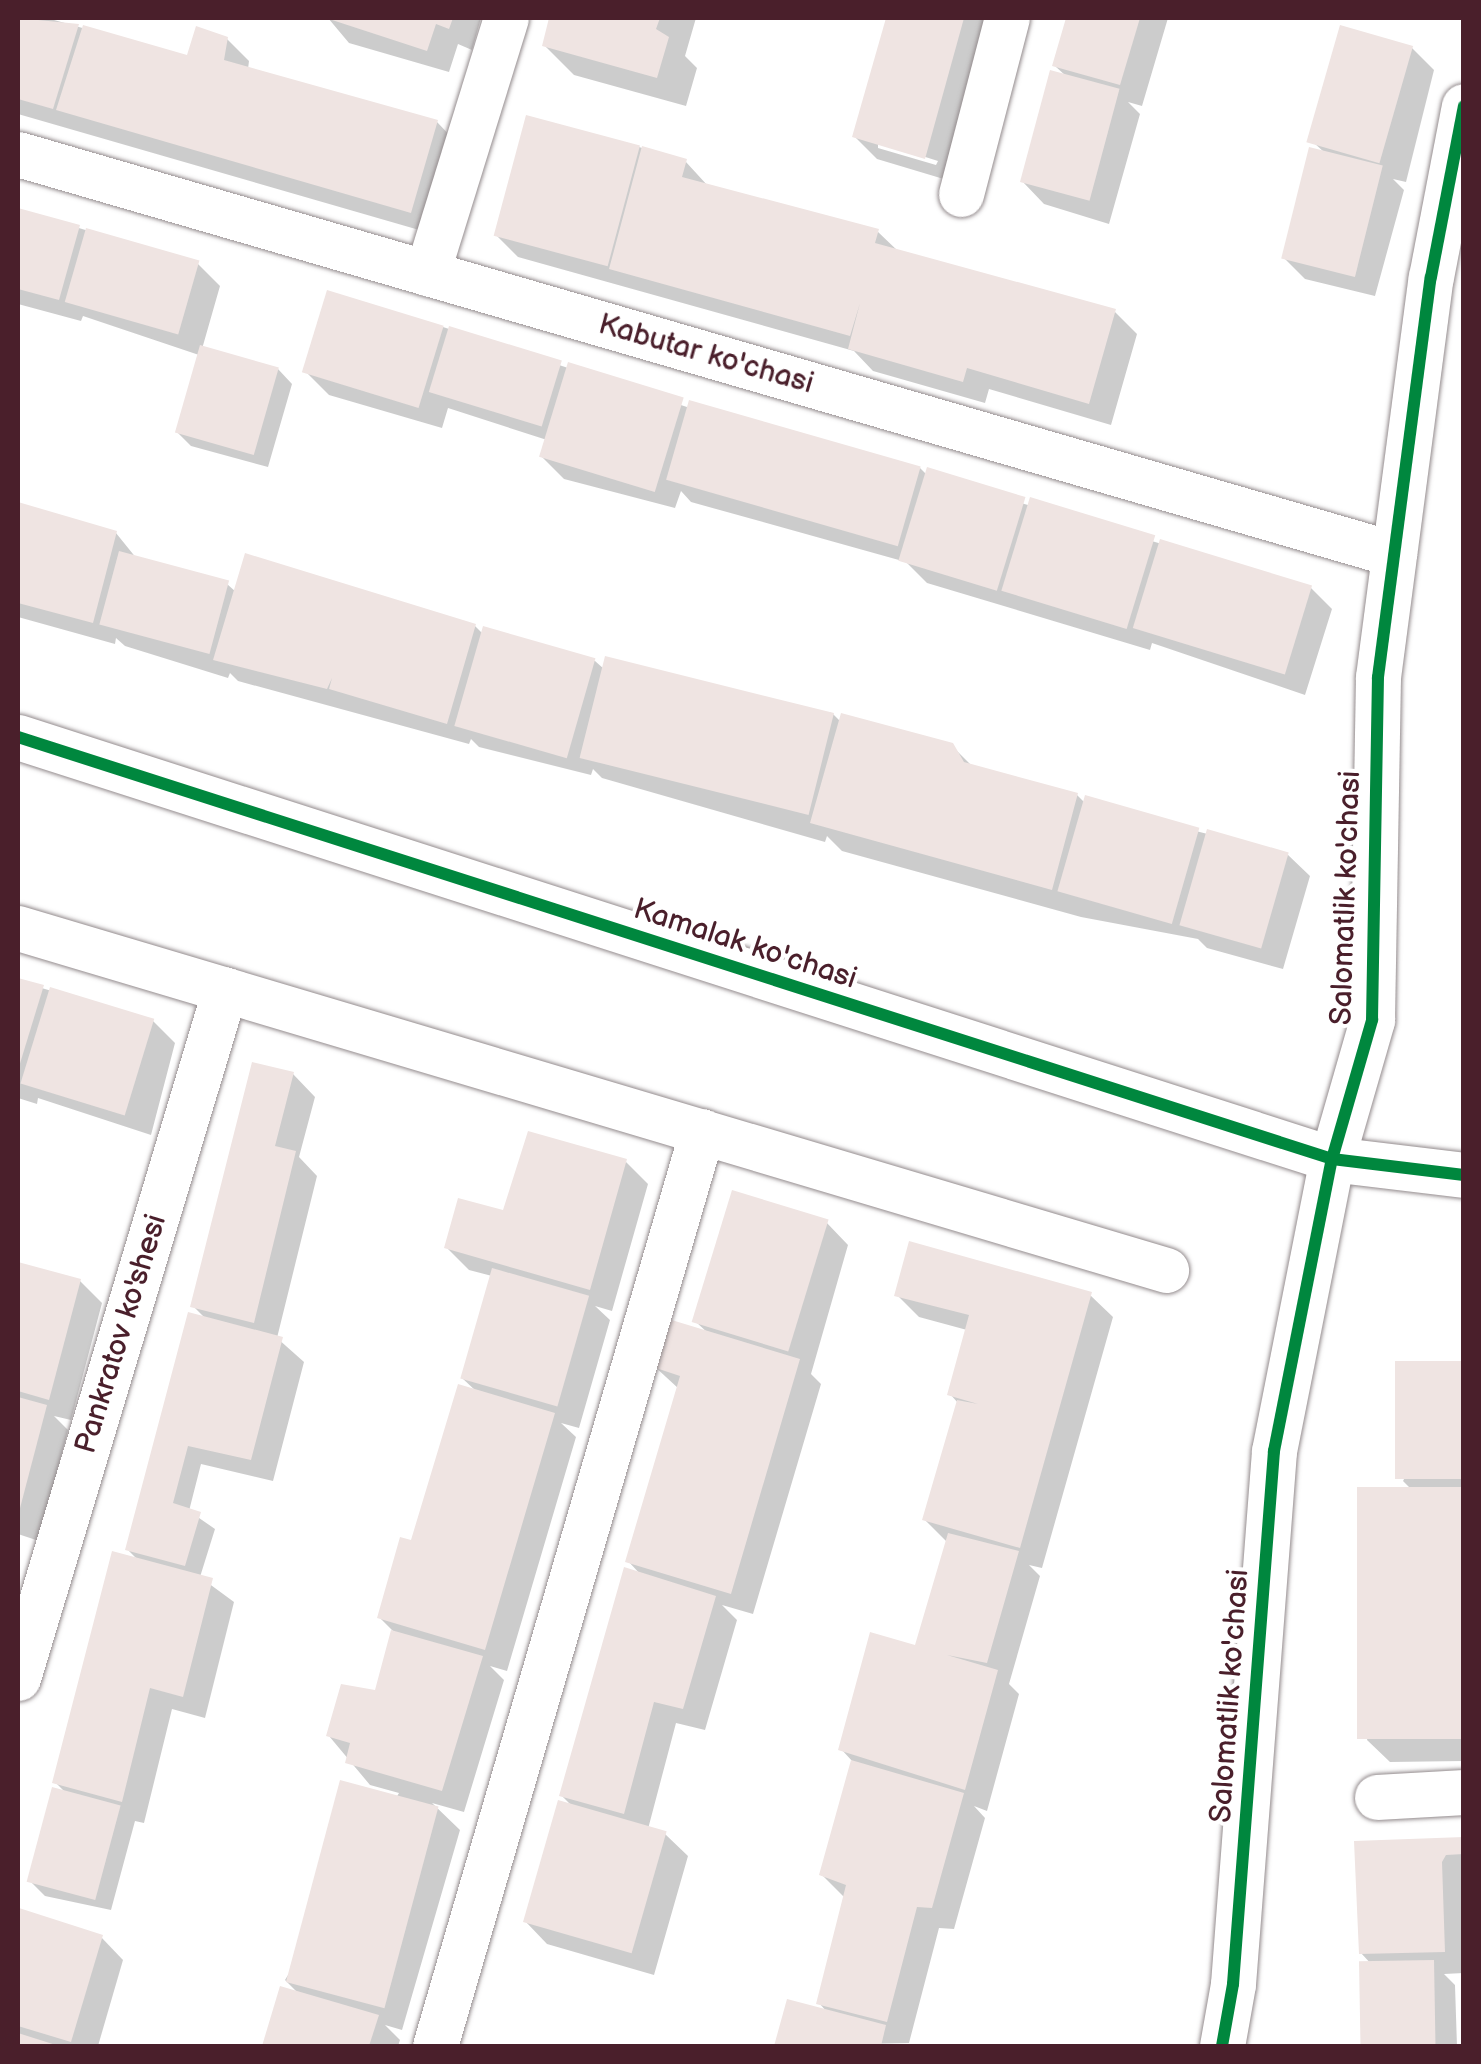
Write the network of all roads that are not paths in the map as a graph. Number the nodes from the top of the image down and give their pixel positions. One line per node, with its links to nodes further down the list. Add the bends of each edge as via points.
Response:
1 (506, 18): 6 (street)
2 (1008, 18): 5 (street)
3 (1464, 106): 7 (street, Salomatlik ko'chasi)
4 (18, 154): 6 (street, Kabutar ko'chasi)
5 (962, 194)
6 (427, 273): 8 (street, Kabutar ko'chasi)
7 (1447, 280): 8 (street, Salomatlik ko'chasi)
8 (1394, 554): 13 (street, Salomatlik ko'chasi, via 1378,677 1372,1020)
9 (18, 737): 13 (street, Kamalak ko'chasi)
10 (18, 928): 11 (street)
11 (224, 990): 12 (street); 16 (street, Pankratov ko'shesi)
12 (702, 1131): 15 (street); 19 (street)
13 (1332, 1159): 14 (street, Kamalak ko'chasi); 20 (street, Salomatlik ko'chasi, via 1274,1451 1234,1984)
14 (1464, 1174)
15 (1166, 1270)
16 (18, 1678)
17 (1464, 1792): 18 (street)
18 (1377, 1797)
19 (435, 2046)
20 (1222, 2046)

